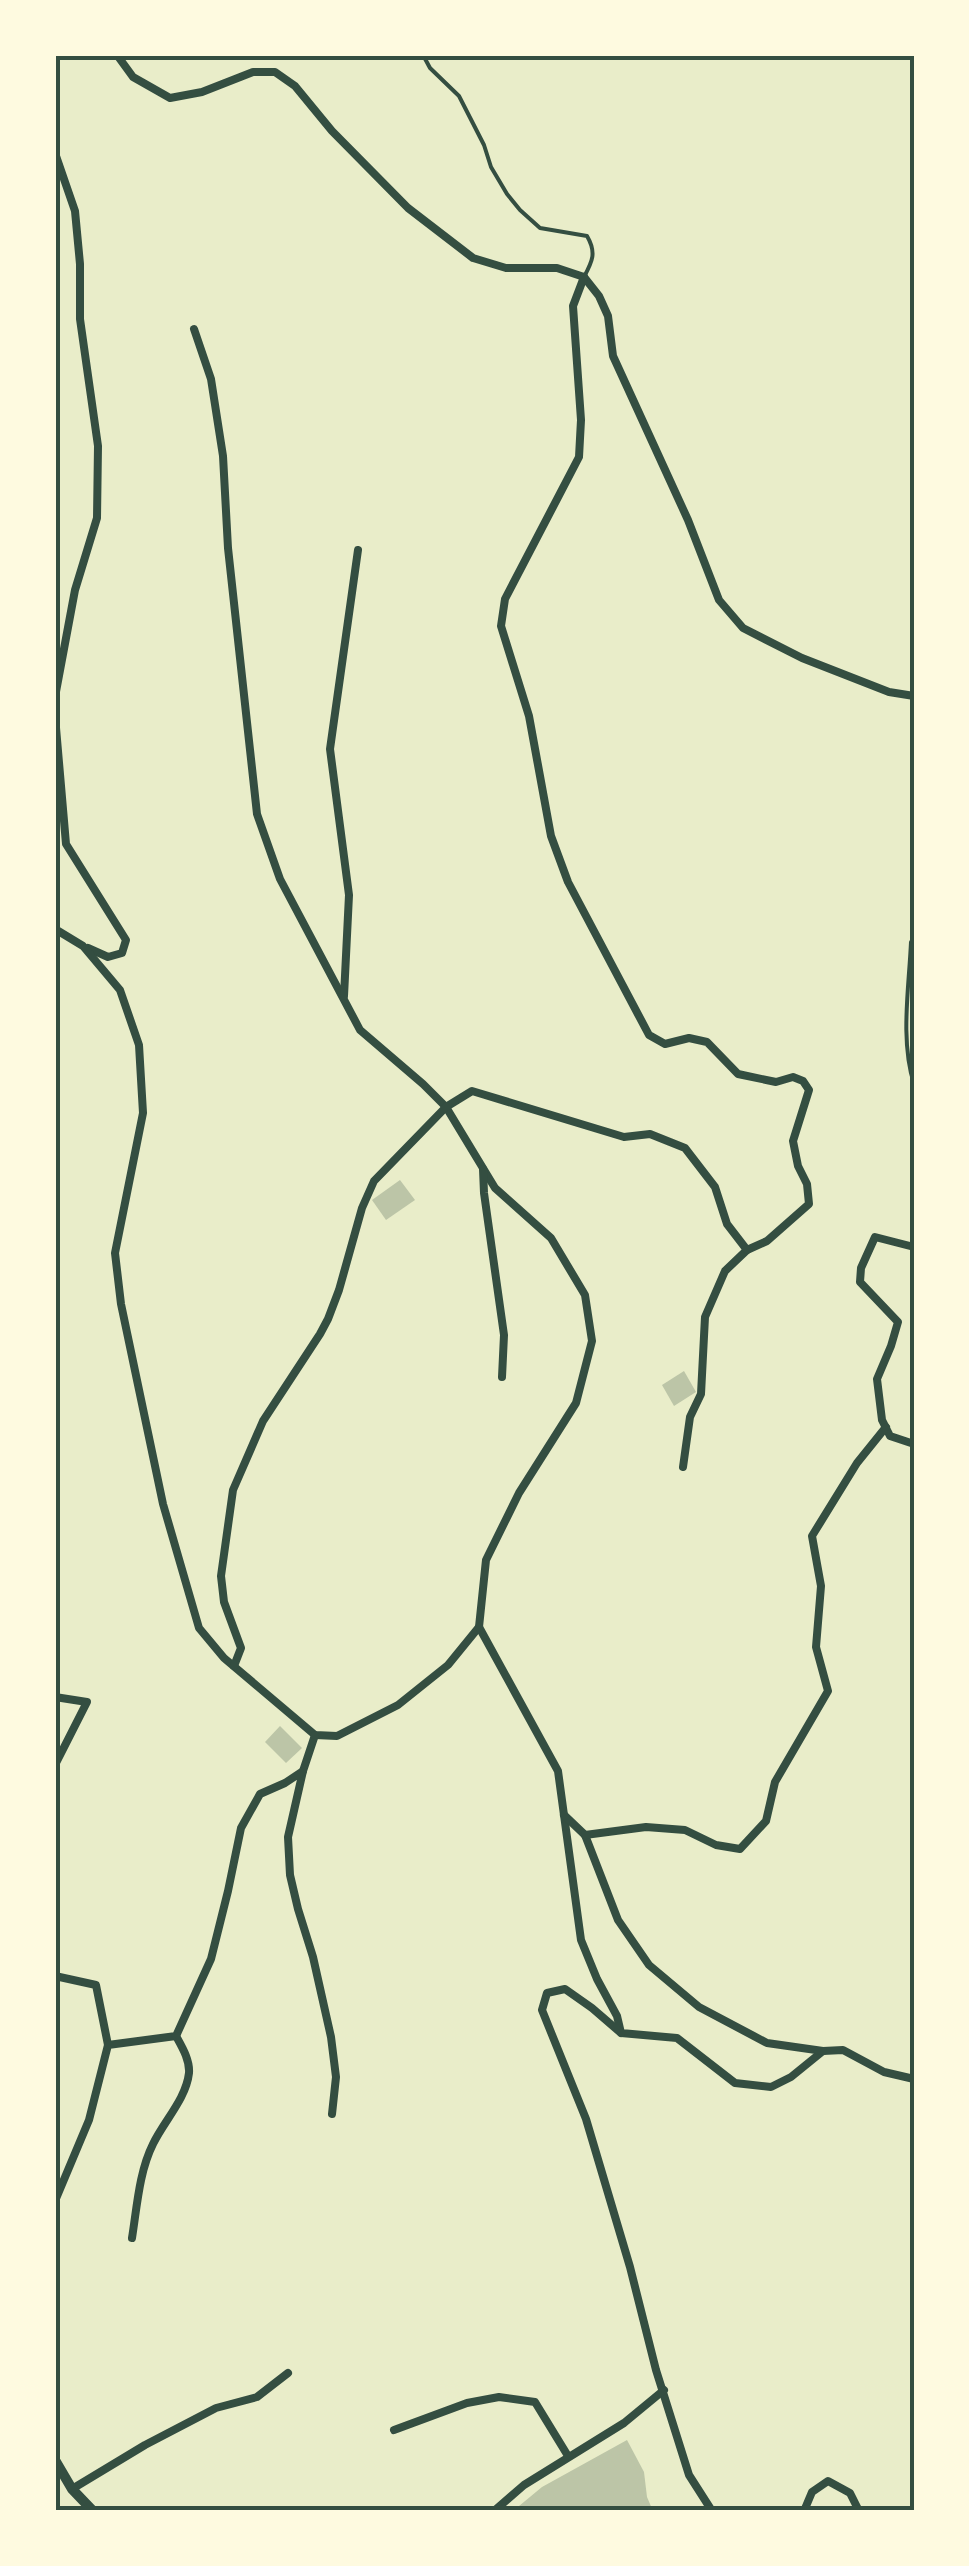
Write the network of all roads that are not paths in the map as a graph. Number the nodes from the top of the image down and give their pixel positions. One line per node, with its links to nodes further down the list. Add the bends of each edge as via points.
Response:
1 (117, 55): 4 (street, via 133,78 170,98 253,72 275,72 408,208 473,258)
2 (423, 55): 4 (lane, via 458,96 520,210 540,228 587,236 594,260)
3 (55, 153): 8 (street, via 75,211 80,319 98,446 97,518)
4 (584, 278): 7 (street, via 608,316 614,356 719,600 743,628 802,658); 18 (street, via 573,306 579,457 506,599 501,626 529,716 551,836 648,1035 666,1044 708,1042 738,1074 776,1082 793,1077 810,1090 793,1142 808,1204)
5 (194, 329): 13 (street, via 210,378 222,456 257,814 280,879)
6 (358, 550): 13 (street, via 330,749 349,895)
7 (914, 696)
8 (55, 697)
9 (55, 716): 12 (street, via 66,844 126,940 122,953 108,957)
10 (55, 929): 12 (street)
11 (914, 942): 14 (lane, via 907,1037)
12 (84, 946): 24 (street, via 120,990 139,1045 143,1113 115,1253 125,1322 185,1585 200,1628)
13 (344, 1000): 15 (street, via 360,1030)
14 (914, 1084)
15 (446, 1108): 16 (street); 18 (street, via 472,1091 624,1137 650,1134 685,1148 715,1187 727,1224); 24 (street, via 374,1181 320,1334 263,1420 233,1490 220,1576 241,1648)
16 (483, 1169): 19 (street, via 504,1336); 23 (street, via 551,1238 585,1295 592,1341 576,1403 518,1493 486,1560)
17 (914, 1247): 20 (street, via 874,1237 862,1268 860,1282 898,1322 877,1379)
18 (747, 1250): 22 (street, via 726,1271 705,1317 701,1394 690,1417)
19 (502, 1377)
20 (886, 1427): 21 (street, via 890,1436); 30 (street, via 812,1536 821,1586 816,1647 828,1691 776,1782 766,1821 740,1849 685,1830)
21 (914, 1444)
22 (683, 1468)
23 (478, 1627): 26 (street, via 448,1665 398,1704 338,1736); 29 (street, via 558,1771)
24 (234, 1666): 26 (street)
25 (55, 1697): 27 (street, via 87,1702)
26 (315, 1735): 28 (street)
27 (55, 1765)
28 (303, 1771): 33 (street, via 260,1794 241,1828 210,1960); 37 (street, via 288,1838 290,1875 331,2036)
29 (564, 1815): 30 (street); 32 (street, via 581,1940)
30 (585, 1835): 35 (street, via 618,1920 648,1965 700,2007 767,2043)
31 (55, 1976): 34 (street, via 96,1986)
32 (621, 2033): 35 (street, via 677,2038 735,2083 771,2087); 41 (street, via 565,1988 548,1993 542,2010 586,2119)
33 (176, 2036): 34 (street); 39 (street, via 189,2072 144,2169)
34 (108, 2045): 38 (street, via 89,2120)
35 (823, 2051): 36 (street, via 842,2050)
36 (914, 2079)
37 (332, 2114)
38 (55, 2201)
39 (132, 2238)
40 (288, 2373): 45 (street, via 257,2397 216,2408)
41 (664, 2390): 43 (street); 48 (street, via 688,2475)
42 (394, 2430): 43 (street, via 467,2403 499,2397 534,2402)
43 (568, 2456): 47 (street)
44 (56, 2466): 45 (street)
45 (72, 2489): 46 (street)
46 (93, 2511)
47 (494, 2511)
48 (712, 2511)
49 (804, 2511): 50 (street, via 812,2492 828,2481 850,2493)
50 (859, 2511)

